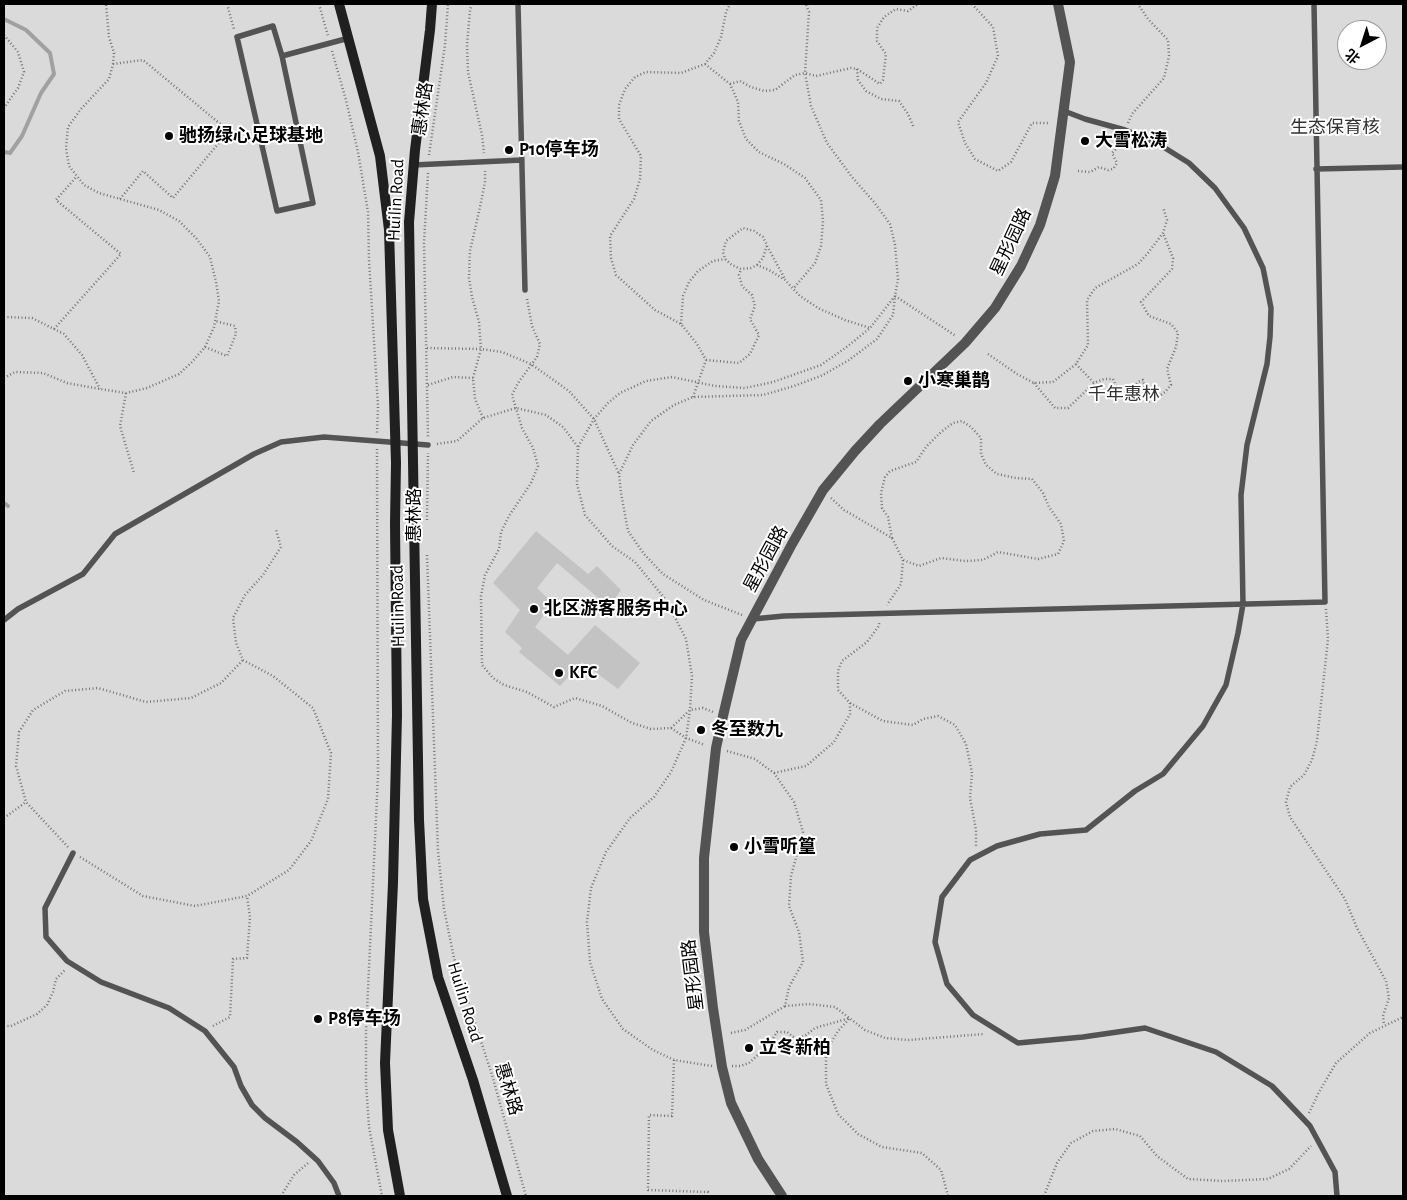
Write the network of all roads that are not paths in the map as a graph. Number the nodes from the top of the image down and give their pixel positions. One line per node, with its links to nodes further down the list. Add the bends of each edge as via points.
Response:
1 (339, 4): 6 (main road, Huilin Road)
2 (432, 4): 10 (main road, Huilin Road)
3 (518, 4): 9 (lane)
4 (1058, 4): 8 (street, 星形园路, via 1070,62)
5 (1314, 4): 12 (lane)
6 (349, 38): 7 (lane); 14 (main road, Huilin Road, via 380,156 389,230)
7 (282, 56): 7 (lane, via 273,26 236,37 277,210 313,203)
8 (1064, 111): 17 (lane, via 1157,143 1189,163 1215,188 1244,228 1263,268 1271,308 1270,337 1267,364 1247,445 1242,495); 18 (street, 星形园路, via 1055,176 1040,225 1021,266 995,308 965,343 880,424 823,490)
9 (522, 160): 10 (lane); 13 (lane)
10 (413, 165): 15 (main road, Huilin Road, via 409,222)
11 (1403, 168): 12 (lane)
12 (1316, 169): 17 (lane, via 1325,602)
13 (525, 290)
14 (396, 442): 15 (lane); 19 (lane, via 324,437 281,442 254,454 115,534 83,574); 22 (main road, Huilin Road, via 397,715 385,1063 388,1130)
15 (413, 444): 16 (lane); 23 (main road, Huilin Road, via 418,800 423,899 438,977)
16 (428, 445)
17 (1243, 604): 18 (lane); 25 (lane, via 1226,685 1203,726 1163,774 1135,791 1086,830 1040,834 997,846 970,860 942,897 935,942 947,984 973,1015 1018,1043 1146,1028 1216,1052 1272,1086 1306,1122 1318,1140 1335,1172)
18 (752, 619): 24 (street, 星形园路, via 742,640 716,748 704,858 704,932 722,1067 731,1104 758,1159)
19 (4, 620)
20 (74, 853): 21 (lane, via 45,908 46,937 67,961 101,982 169,1008 205,1031 234,1067 252,1105 314,1157 334,1183)
21 (339, 1196)
22 (400, 1196)
23 (507, 1196)
24 (782, 1196)
25 (1337, 1196)

